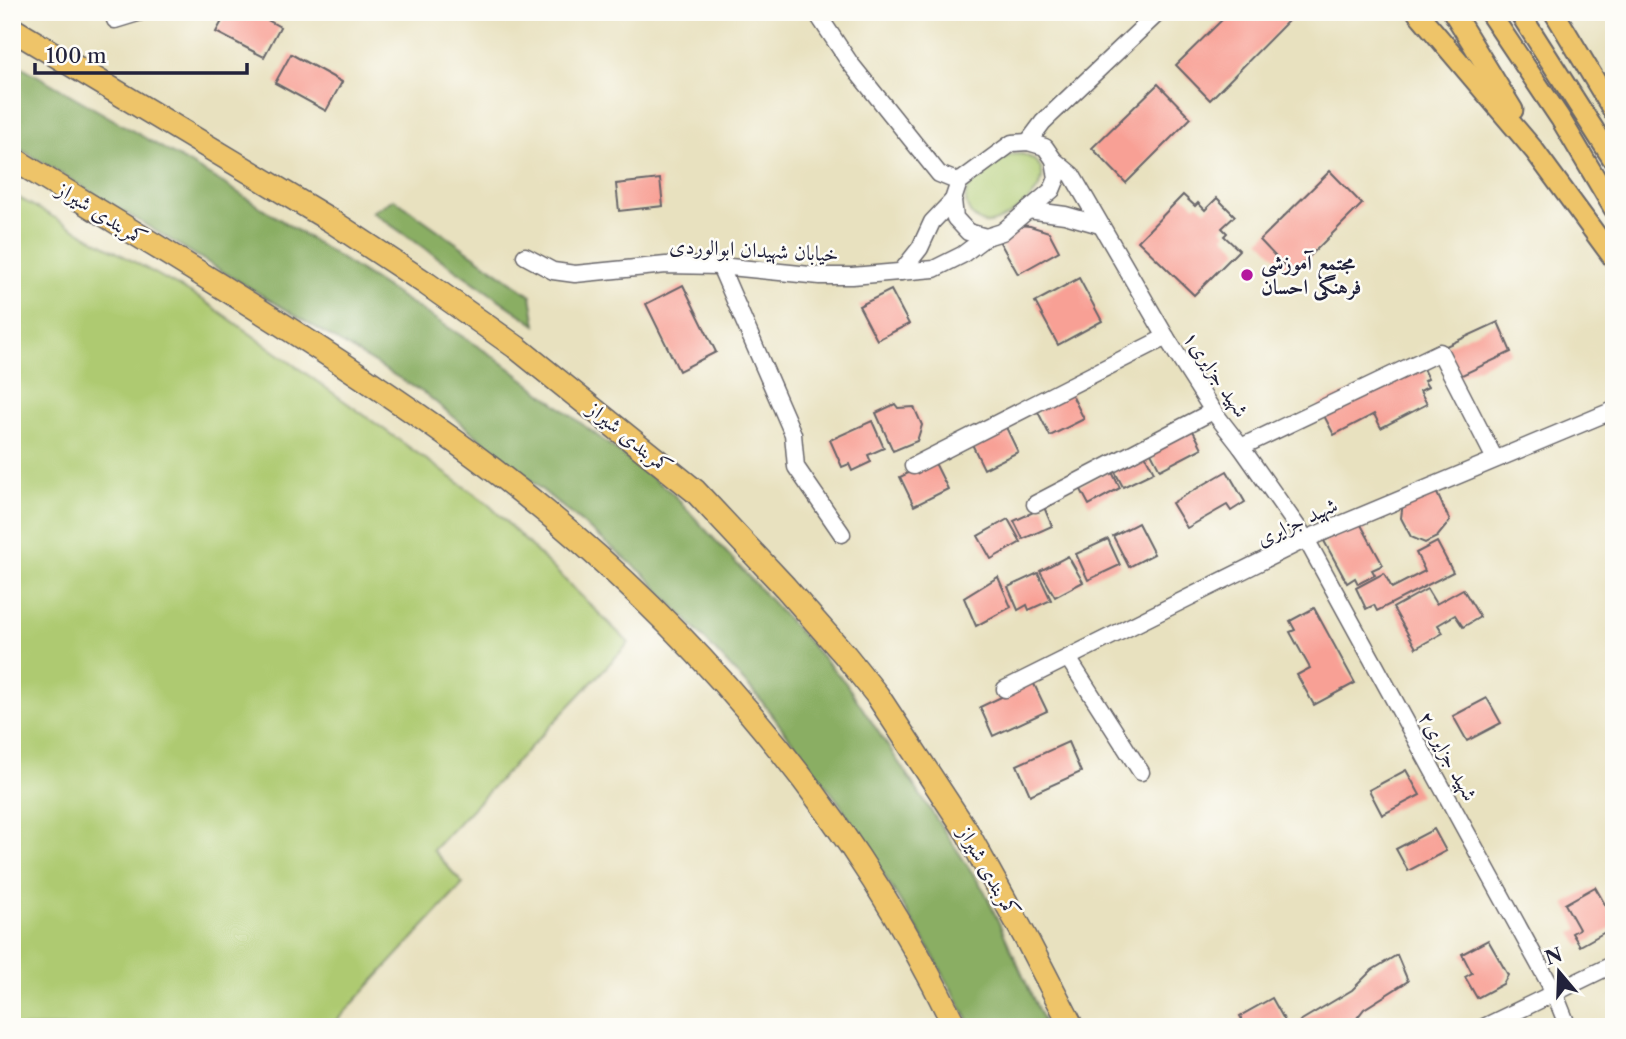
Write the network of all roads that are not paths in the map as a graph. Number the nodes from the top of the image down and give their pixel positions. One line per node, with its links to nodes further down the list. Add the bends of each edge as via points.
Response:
1 (141, 12): 9 (street)
2 (816, 12): 17 (street, via 850,63 939,174)
3 (1159, 12): 12 (street, via 1043,122)
4 (1417, 12): 13 (main road)
5 (1453, 12): 13 (main road)
6 (1489, 12): 19 (main road)
7 (1519, 12): 16 (main road)
8 (1553, 12): 11 (main road)
9 (115, 20)
10 (12, 29): 42 (highway, کمربندی شیراز, via 330,220 427,284 516,347 695,491 877,695 967,832)
11 (1614, 112)
12 (1028, 142): 15 (street, via 1045,148); 17 (street, via 1012,143)
13 (1534, 150): 24 (main road)
14 (12, 158): 41 (highway, کمربندی شیراز, via 380,389 477,457 615,572 713,670 811,788 878,888)
15 (1054, 160): 20 (street, via 1057,178 1052,190); 21 (street, شهید جزایری۱, via 1072,175)
16 (1614, 161)
17 (959, 182): 18 (street)
18 (953, 200): 22 (street, via 955,219 968,232); 26 (street, via 932,222 920,248)
19 (1614, 209)
20 (1028, 210): 21 (street); 22 (street, via 1002,232)
21 (1100, 225): 27 (street, شهید جزایری۱)
22 (986, 237): 26 (street, خیابان شهیدان ابوالوردی, via 933,269)
23 (525, 257): 25 (street, خیابان شهیدان ابوالوردی, via 553,271 575,274 666,265)
24 (1614, 259)
25 (720, 266): 26 (street, خیابان شهیدان ابوالوردی, via 820,276); 34 (street, via 793,434 796,467)
26 (901, 272)
27 (1166, 337): 29 (street, شهید جزایری۱); 32 (street)
28 (1614, 410): 31 (street, شهید جزایری)
29 (1213, 411): 30 (street, شهید جزایری۱); 33 (street)
30 (1241, 447): 31 (street, via 1440,352); 35 (street, شهید جزایری۱)
31 (1495, 459): 35 (street, شهید جزایری)
32 (913, 466)
33 (1035, 504)
34 (842, 534)
35 (1306, 539): 36 (street, شهید جزایری); 40 (street, شهید جزایری۲)
36 (1068, 658): 37 (street, شهید جزایری); 38 (street)
37 (1005, 689)
38 (1141, 772)
39 (1614, 964): 40 (street)
40 (1554, 992): 43 (street); 44 (street, شهید جزایری۲)
41 (955, 1027)
42 (1072, 1027)
43 (1484, 1027)
44 (1568, 1027)

